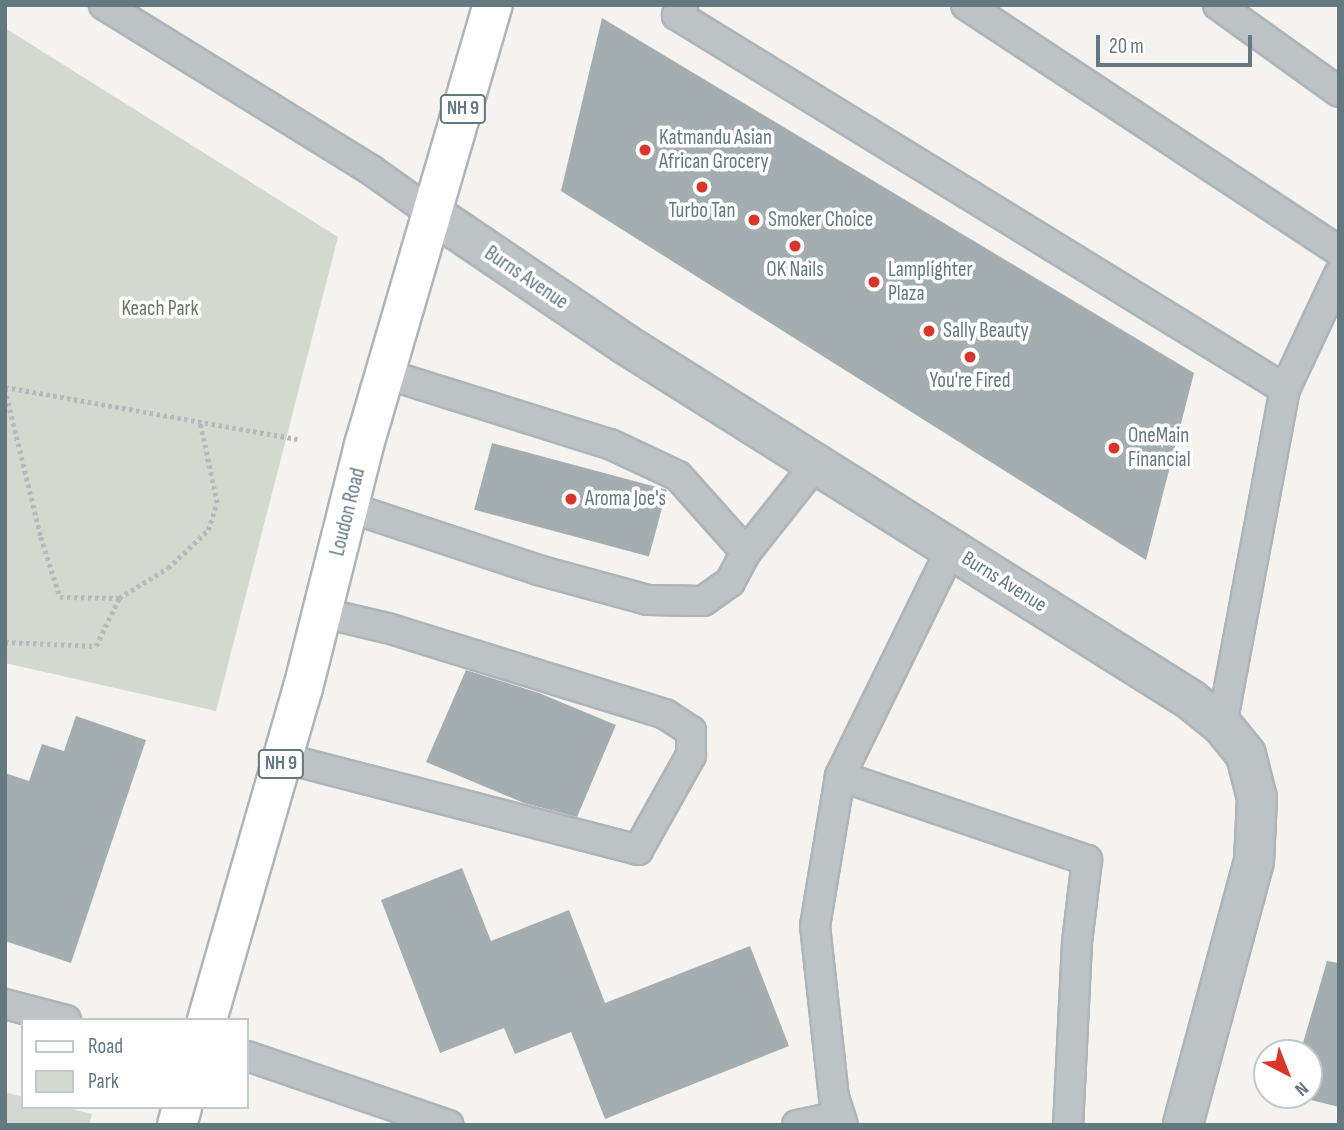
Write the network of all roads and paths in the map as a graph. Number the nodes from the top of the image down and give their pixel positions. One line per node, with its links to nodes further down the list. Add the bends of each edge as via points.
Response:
1 (104, 5): 7 (lane, via 371,170)
2 (493, 5): 7 (main road, Loudon Road / NH 9)
3 (683, 5): 12 (lane, via 677,15)
4 (966, 5): 8 (lane)
5 (1218, 5): 6 (lane)
6 (1339, 92)
7 (433, 214): 10 (main road, Loudon Road / NH 9); 15 (street, Burns Avenue, via 528,281)
8 (1339, 251)
9 (1339, 274): 12 (lane)
10 (386, 374): 16 (main road, Loudon Road / NH 9); 18 (lane, via 610,444 678,476)
11 (5, 388): 13 (path); 19 (path, via 60,597)
12 (1285, 389): 22 (lane)
13 (200, 424): 14 (path); 19 (path, via 217,503 208,530 168,568)
14 (297, 439)
15 (816, 464): 17 (street, Burns Avenue); 18 (lane)
16 (351, 508): 18 (lane, via 538,570 648,600 704,601 730,583); 20 (main road, Loudon Road / NH 9)
17 (951, 549): 22 (street, Burns Avenue, via 1191,700); 24 (lane)
18 (746, 552)
19 (119, 598): 21 (path, via 96,646)
20 (323, 613): 23 (main road, Loudon Road / NH 9); 23 (lane, via 387,628 664,714 691,731 691,755 638,850)
21 (5, 642)
22 (1222, 725): 33 (street, Burns Avenue, via 1246,755 1257,798 1254,860)
23 (283, 758): 27 (main road, Loudon Road / NH 9)
24 (840, 776): 29 (lane, via 815,926 834,1098); 32 (lane, via 1087,860 1077,943)
25 (5, 1004): 26 (lane)
26 (58, 1018)
27 (208, 1018)
28 (248, 1056): 30 (lane)
29 (842, 1120): 31 (lane)
30 (449, 1125)
31 (797, 1125)
32 (1068, 1125)
33 (1183, 1125)

